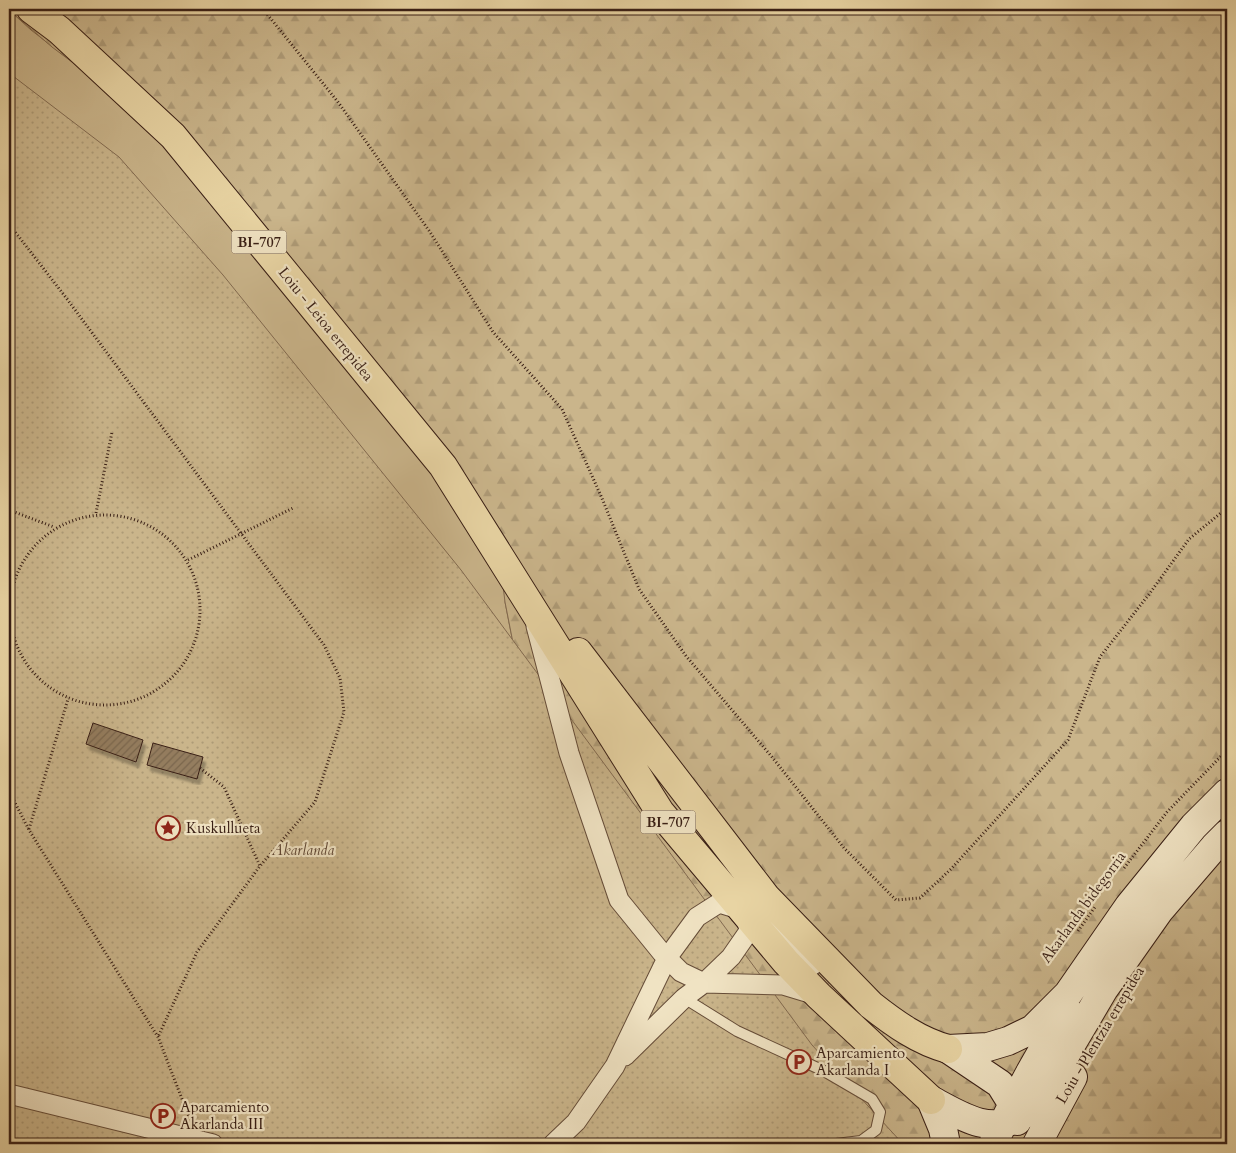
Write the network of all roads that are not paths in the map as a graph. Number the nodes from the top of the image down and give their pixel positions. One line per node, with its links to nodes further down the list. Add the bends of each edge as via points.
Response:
1 (32, 9): 2 (main road, Loiu - Leioa errepidea / BI-707, via 173,136 443,466)
2 (463, 498): 3 (main road, BI-707); 4 (main road, BI-707)
3 (532, 608): 8 (main road, BI-707, via 660,812); 10 (street, via 569,753 618,900)
4 (626, 716): 8 (street, via 639,752 743,886); 14 (main road, BI-707, via 766,897)
5 (1227, 793): 9 (main road, via 1194,826)
6 (1227, 834): 20 (main road, via 1158,911 1104,990 1035,1106)
7 (1227, 860): 19 (main road, Loiu - Plentzia errepidea, via 1175,920 1123,991)
8 (744, 912): 10 (street, via 719,904 697,917); 11 (street, via 749,932 731,957); 12 (main road, BI-707); 14 (street, via 759,911 828,979)
9 (1110, 932): 15 (main road, via 1068,994 1033,1029 988,1047); 20 (main road, via 1047,1043)
10 (667, 958): 11 (street, via 681,972); 16 (street)
11 (704, 983): 12 (street, via 782,985); 13 (street)
12 (820, 996): 18 (main road, BI-707)
13 (684, 998): 16 (street); 23 (lane, via 737,1031 824,1071 872,1099 880,1112 876,1130 861,1140)
14 (871, 1006): 15 (main road, BI-707, via 920,1038)
15 (948, 1049): 20 (main road, via 1000,1084)
16 (616, 1066): 22 (street, via 576,1122)
17 (9, 1094): 21 (street)
18 (931, 1100): 20 (main road, via 976,1122); 24 (main road)
19 (1060, 1101): 25 (main road, Loiu - Plentzia errepidea); 26 (main road, via 1059,1132)
20 (1008, 1127)
21 (206, 1142)
22 (554, 1144)
23 (836, 1144)
24 (946, 1144)
25 (1037, 1144)
26 (1054, 1144)

